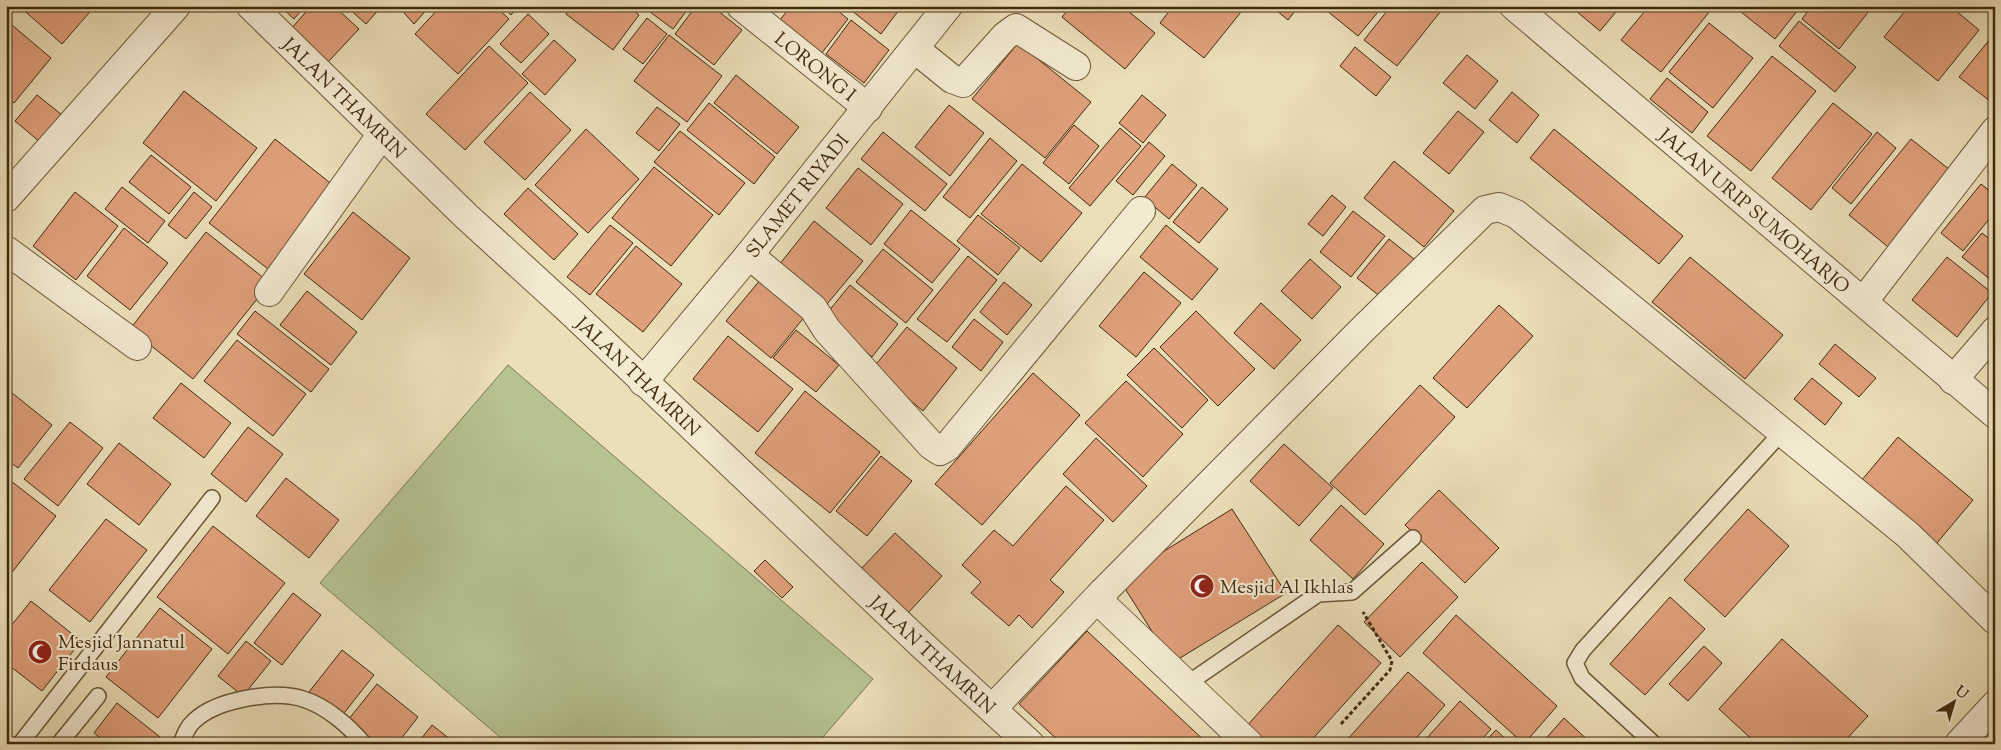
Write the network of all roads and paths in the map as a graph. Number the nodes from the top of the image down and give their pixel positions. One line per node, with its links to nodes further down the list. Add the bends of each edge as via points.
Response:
1 (176, 6): 11 (street)
2 (251, 6): 10 (street, JALAN THAMRIN)
3 (741, 6): 8 (street, LORONG I)
4 (948, 6): 6 (street, SLAMET RIYADI)
5 (1514, 6): 16 (street, JALAN URIP SUMOHARJO)
6 (915, 49): 7 (street, via 952,79 963,83 1016,28); 8 (street, SLAMET RIYADI)
7 (1076, 66)
8 (868, 108): 14 (street, SLAMET RIYADI)
9 (1995, 131): 16 (street)
10 (382, 134): 15 (street); 20 (street, JALAN THAMRIN)
11 (6, 198)
12 (1141, 210): 14 (street, via 947,447 940,451 827,330 813,308)
13 (6, 250): 18 (street)
14 (749, 255): 20 (street, SLAMET RIYADI)
15 (269, 292)
16 (1864, 302): 19 (street, JALAN URIP SUMOHARJO)
17 (1995, 331): 19 (street)
18 (137, 346)
19 (1953, 380): 21 (street, JALAN URIP SUMOHARJO)
20 (643, 382): 31 (street, JALAN THAMRIN)
21 (1995, 414)
22 (1782, 432): 26 (street, via 1516,214 1499,207 1485,210); 27 (street, via 1908,535); 39 (lane, via 1654,570 1575,663 1582,678)
23 (212, 498): 34 (lane)
24 (1413, 538): 25 (lane)
25 (1352, 592): 28 (lane, via 1318,594); 32 (path, via 1392,661 1390,670)
26 (1102, 593): 28 (street, via 1101,603); 31 (street)
27 (1995, 620)
28 (1187, 684): 38 (street)
29 (98, 696): 35 (lane)
30 (1995, 705): 40 (street)
31 (993, 708): 33 (street, JALAN THAMRIN)
32 (1341, 724)
33 (1020, 741)
34 (20, 744)
35 (59, 744)
36 (181, 744): 37 (lane, via 193,722 220,705 274,695 304,699 333,715)
37 (364, 744)
38 (1249, 744)
39 (1654, 744)
40 (1959, 744)

